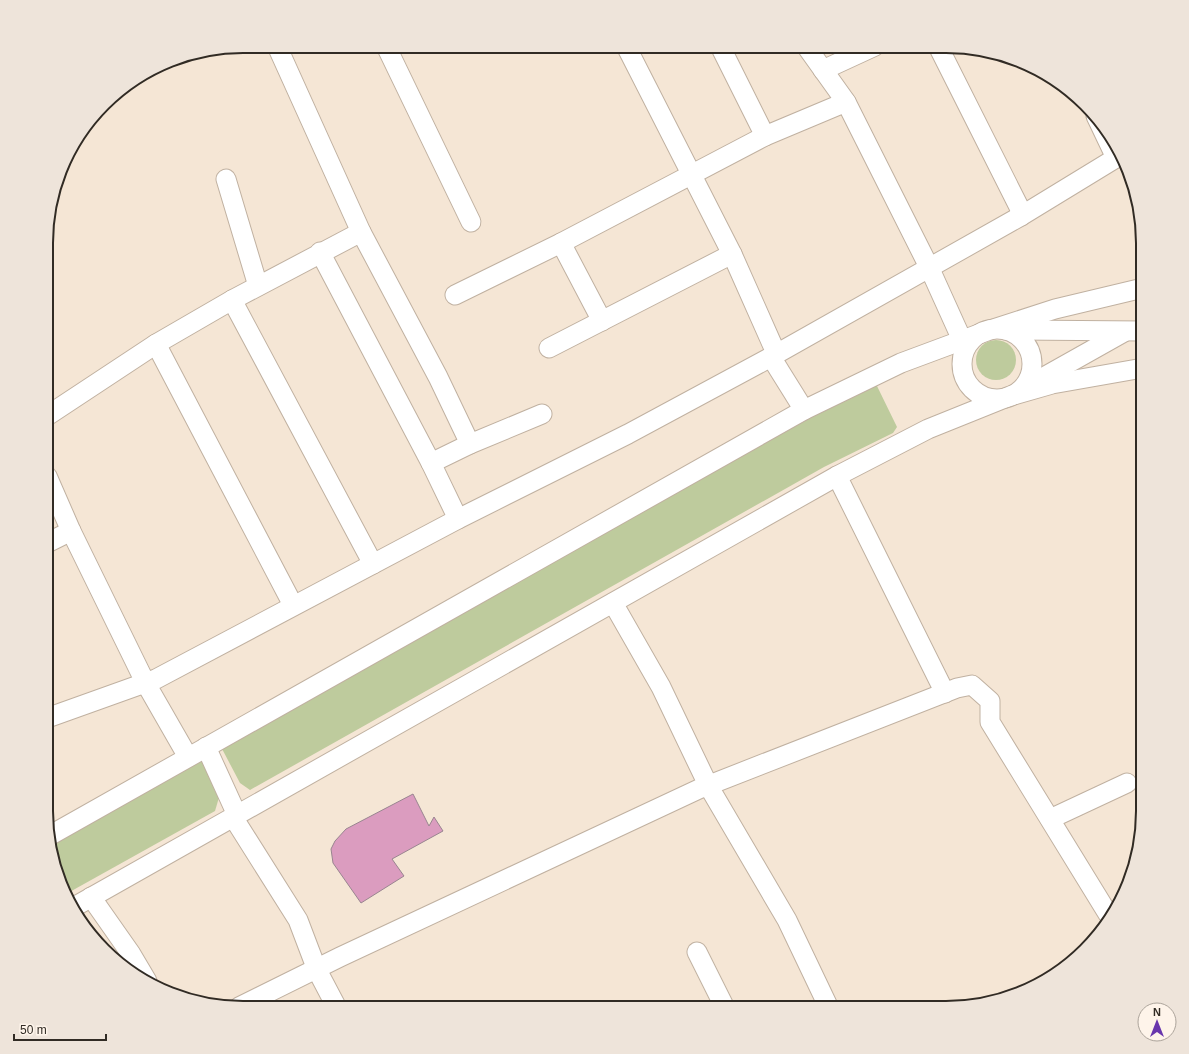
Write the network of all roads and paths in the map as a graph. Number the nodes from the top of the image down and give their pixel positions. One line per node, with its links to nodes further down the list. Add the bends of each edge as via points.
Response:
1 (280, 53): 16 (street)
2 (389, 53): 15 (street)
3 (632, 53): 12 (street)
4 (724, 53): 10 (street)
5 (811, 53): 8 (street)
6 (860, 53): 8 (street)
7 (942, 53): 14 (street, via 1019,207)
8 (823, 70): 9 (street)
9 (846, 102): 10 (street); 20 (street)
10 (765, 136): 12 (street)
11 (1115, 158): 14 (street)
12 (691, 174): 17 (street); 19 (street)
13 (226, 179): 21 (street)
14 (1021, 216): 20 (street)
15 (471, 222)
16 (361, 232): 18 (street); 37 (street, via 438,377)
17 (561, 243): 23 (street); 25 (street)
18 (320, 252): 21 (street); 38 (street)
19 (732, 254): 25 (street); 31 (street)
20 (929, 268): 28 (street); 31 (street)
21 (258, 286): 24 (street)
22 (1136, 290): 26 (street, via 1055,309)
23 (455, 295)
24 (232, 300): 29 (street); 44 (street)
25 (602, 321): 30 (street)
26 (993, 330): 27 (street); 28 (street); 33 (street, via 1010,332 1020,338 1029,353 1031,370 1027,381); 33 (street, via 977,336 969,344 963,354 964,376 977,394 988,398 999,399)
27 (1134, 331): 33 (street)
28 (962, 340): 34 (street, via 900,363)
29 (156, 344): 35 (street); 46 (street)
30 (549, 348)
31 (774, 355): 34 (street); 41 (street, via 628,434)
32 (1136, 369): 33 (street)
33 (1015, 393): 39 (street, via 928,429)
34 (804, 410): 50 (street)
35 (53, 412)
36 (542, 414): 37 (street)
37 (470, 444): 38 (street)
38 (431, 463): 41 (street)
39 (837, 476): 45 (street); 48 (street)
40 (53, 489): 42 (street)
41 (458, 519): 44 (street)
42 (72, 531): 43 (street); 47 (street)
43 (53, 540)
44 (373, 564): 46 (street)
45 (613, 603): 53 (street, via 661,687); 54 (street)
46 (294, 605): 47 (street, via 156,679)
47 (145, 682): 49 (street); 51 (street)
48 (945, 693): 53 (street); 55 (street, via 972,685 990,701 990,722)
49 (53, 716)
50 (206, 747): 51 (street); 54 (street)
51 (188, 757): 56 (street)
52 (1127, 783): 55 (street)
53 (708, 785): 61 (street); 66 (street, via 787,920)
54 (235, 816): 57 (street); 61 (street, via 298,920)
55 (1050, 819): 59 (street)
56 (54, 833)
57 (91, 897): 58 (street); 62 (street)
58 (78, 905)
59 (1107, 912)
60 (697, 952): 65 (street)
61 (317, 970): 63 (street); 64 (street)
62 (142, 972)
63 (252, 1001)
64 (333, 1001)
65 (722, 1001)
66 (826, 1001)

